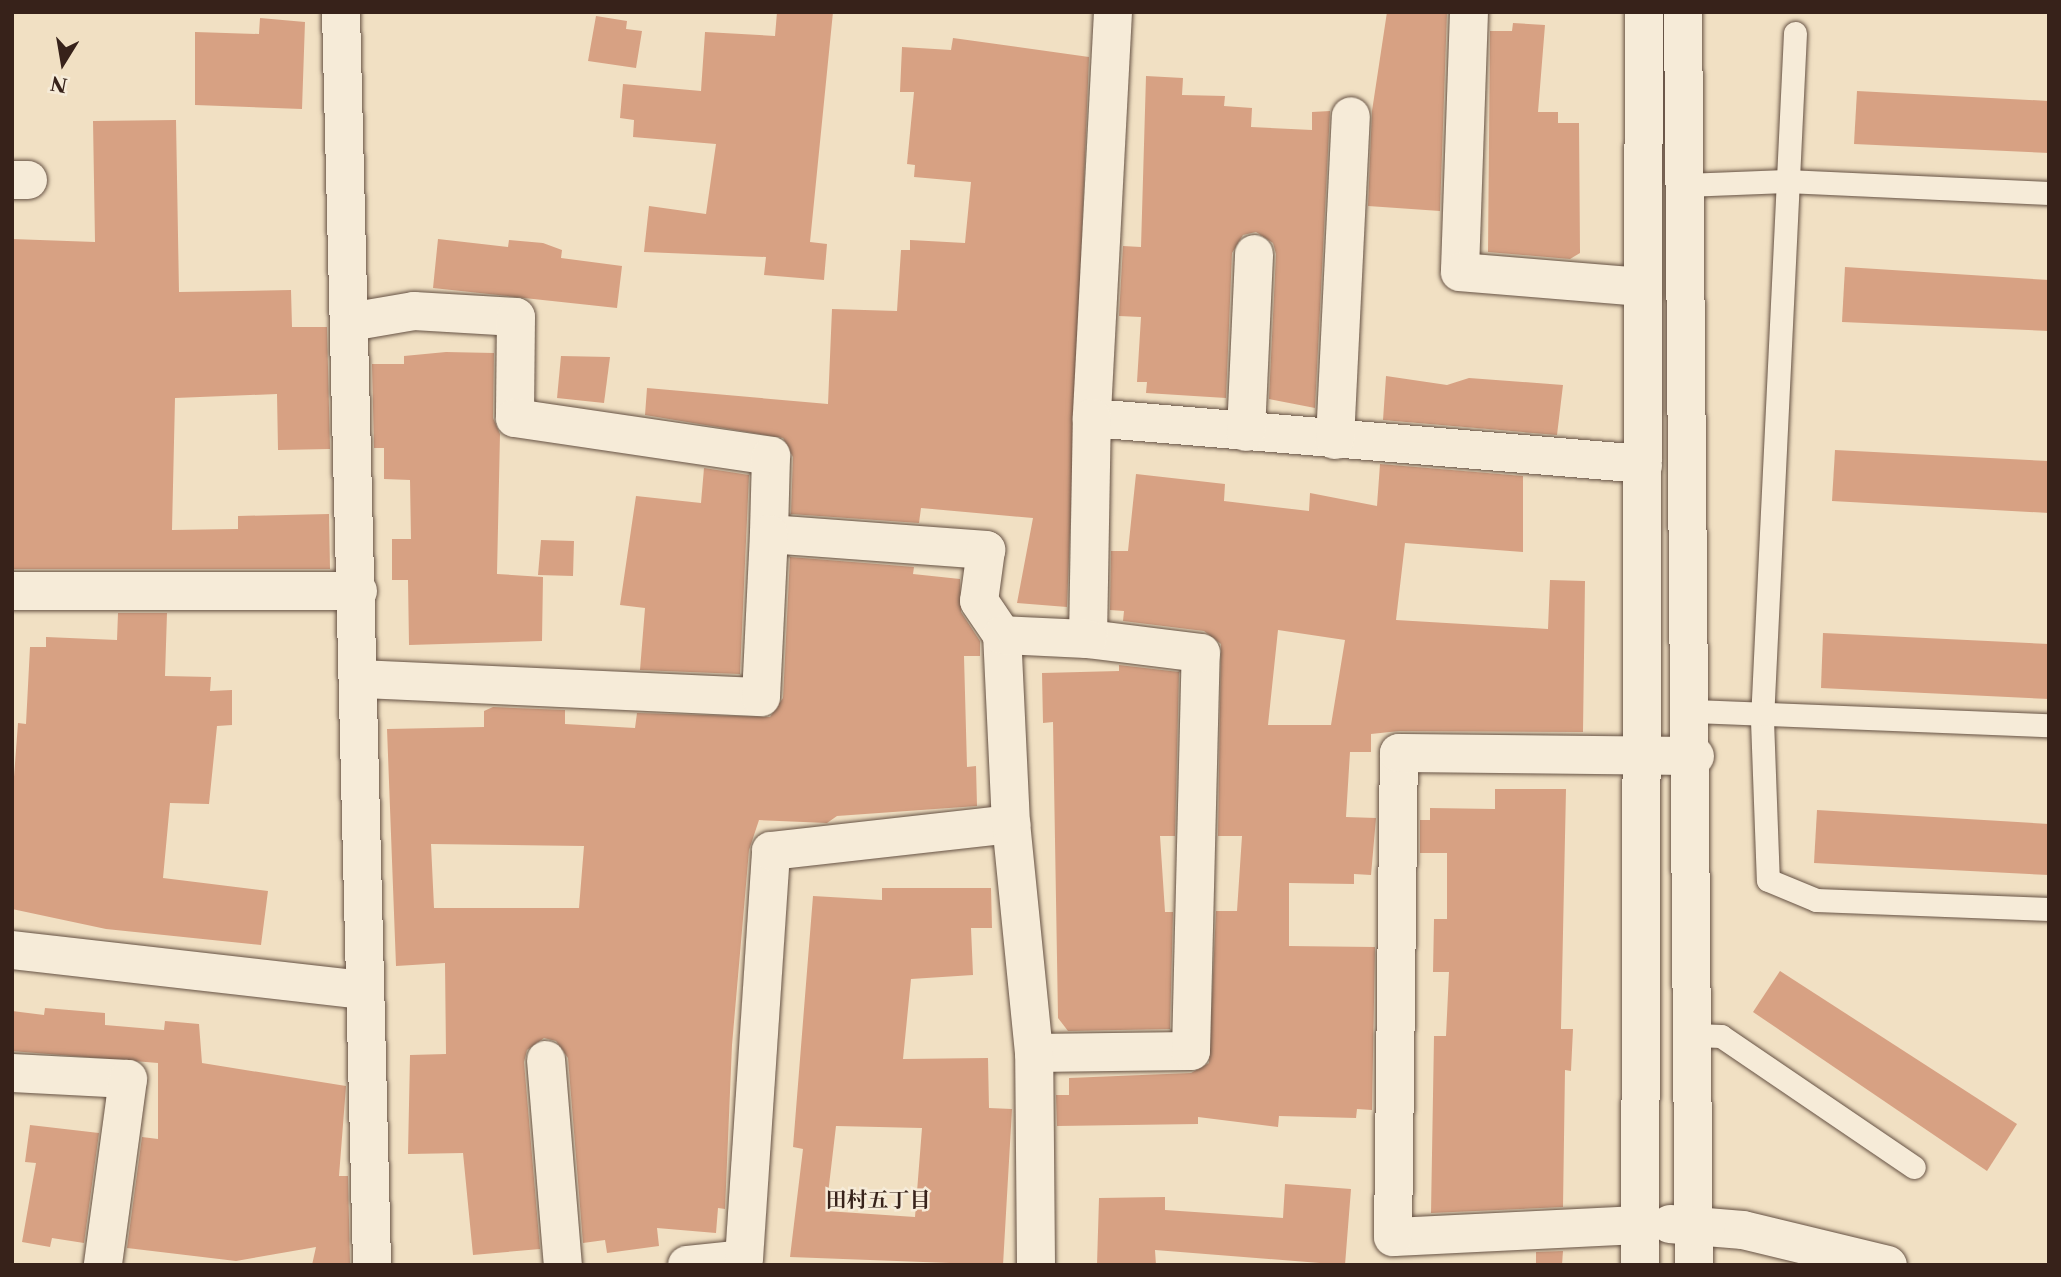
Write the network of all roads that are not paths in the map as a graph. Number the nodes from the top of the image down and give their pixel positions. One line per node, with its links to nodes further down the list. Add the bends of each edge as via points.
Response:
1 (341, 12): 13 (street)
2 (1113, 12): 14 (street)
3 (1469, 12): 12 (street, via 1461,272)
4 (1644, 12): 12 (street)
5 (1683, 12): 9 (street)
6 (1795, 33): 8 (lane)
7 (1351, 116): 16 (street)
8 (1786, 181): 9 (lane); 10 (lane); 25 (lane)
9 (1685, 185): 24 (street)
10 (2049, 193)
11 (1254, 254): 15 (street)
12 (1641, 287): 17 (street)
13 (350, 322): 18 (street, via 414,311 516,317 515,418 771,456); 19 (street)
14 (1093, 418): 15 (street); 22 (street)
15 (1246, 432): 16 (street)
16 (1335, 440): 17 (street)
17 (1643, 464): 27 (street)
18 (769, 534): 21 (street, via 986,550 979,601); 23 (street, via 761,697)
19 (358, 591): 20 (street); 23 (street)
20 (12, 592)
21 (1002, 635): 22 (street); 29 (street)
22 (1088, 639): 34 (street, via 1201,653 1191,1051)
23 (361, 679): 32 (street)
24 (1693, 711): 25 (lane); 28 (street)
25 (1763, 714): 26 (lane); 30 (lane, via 1769,880 1816,900)
26 (2049, 725)
27 (1639, 754): 28 (street); 39 (street); 39 (street, via 1399,753 1393,1237)
28 (1695, 756): 33 (street)
29 (1012, 824): 34 (street); 43 (street, via 771,851 744,1259)
30 (2049, 909)
31 (12, 950): 32 (street)
32 (363, 990): 41 (street)
33 (1695, 1035): 37 (lane, via 1721,1036); 38 (street)
34 (1034, 1053): 44 (street)
35 (546, 1060): 42 (street)
36 (12, 1073): 40 (street, via 128,1079)
37 (1914, 1167)
38 (1695, 1224): 39 (street); 46 (street); 47 (street)
39 (1640, 1225): 45 (street)
40 (103, 1265)
41 (372, 1265)
42 (564, 1265)
43 (687, 1265)
44 (1036, 1265)
45 (1640, 1265)
46 (1694, 1265)
47 (1888, 1265)

